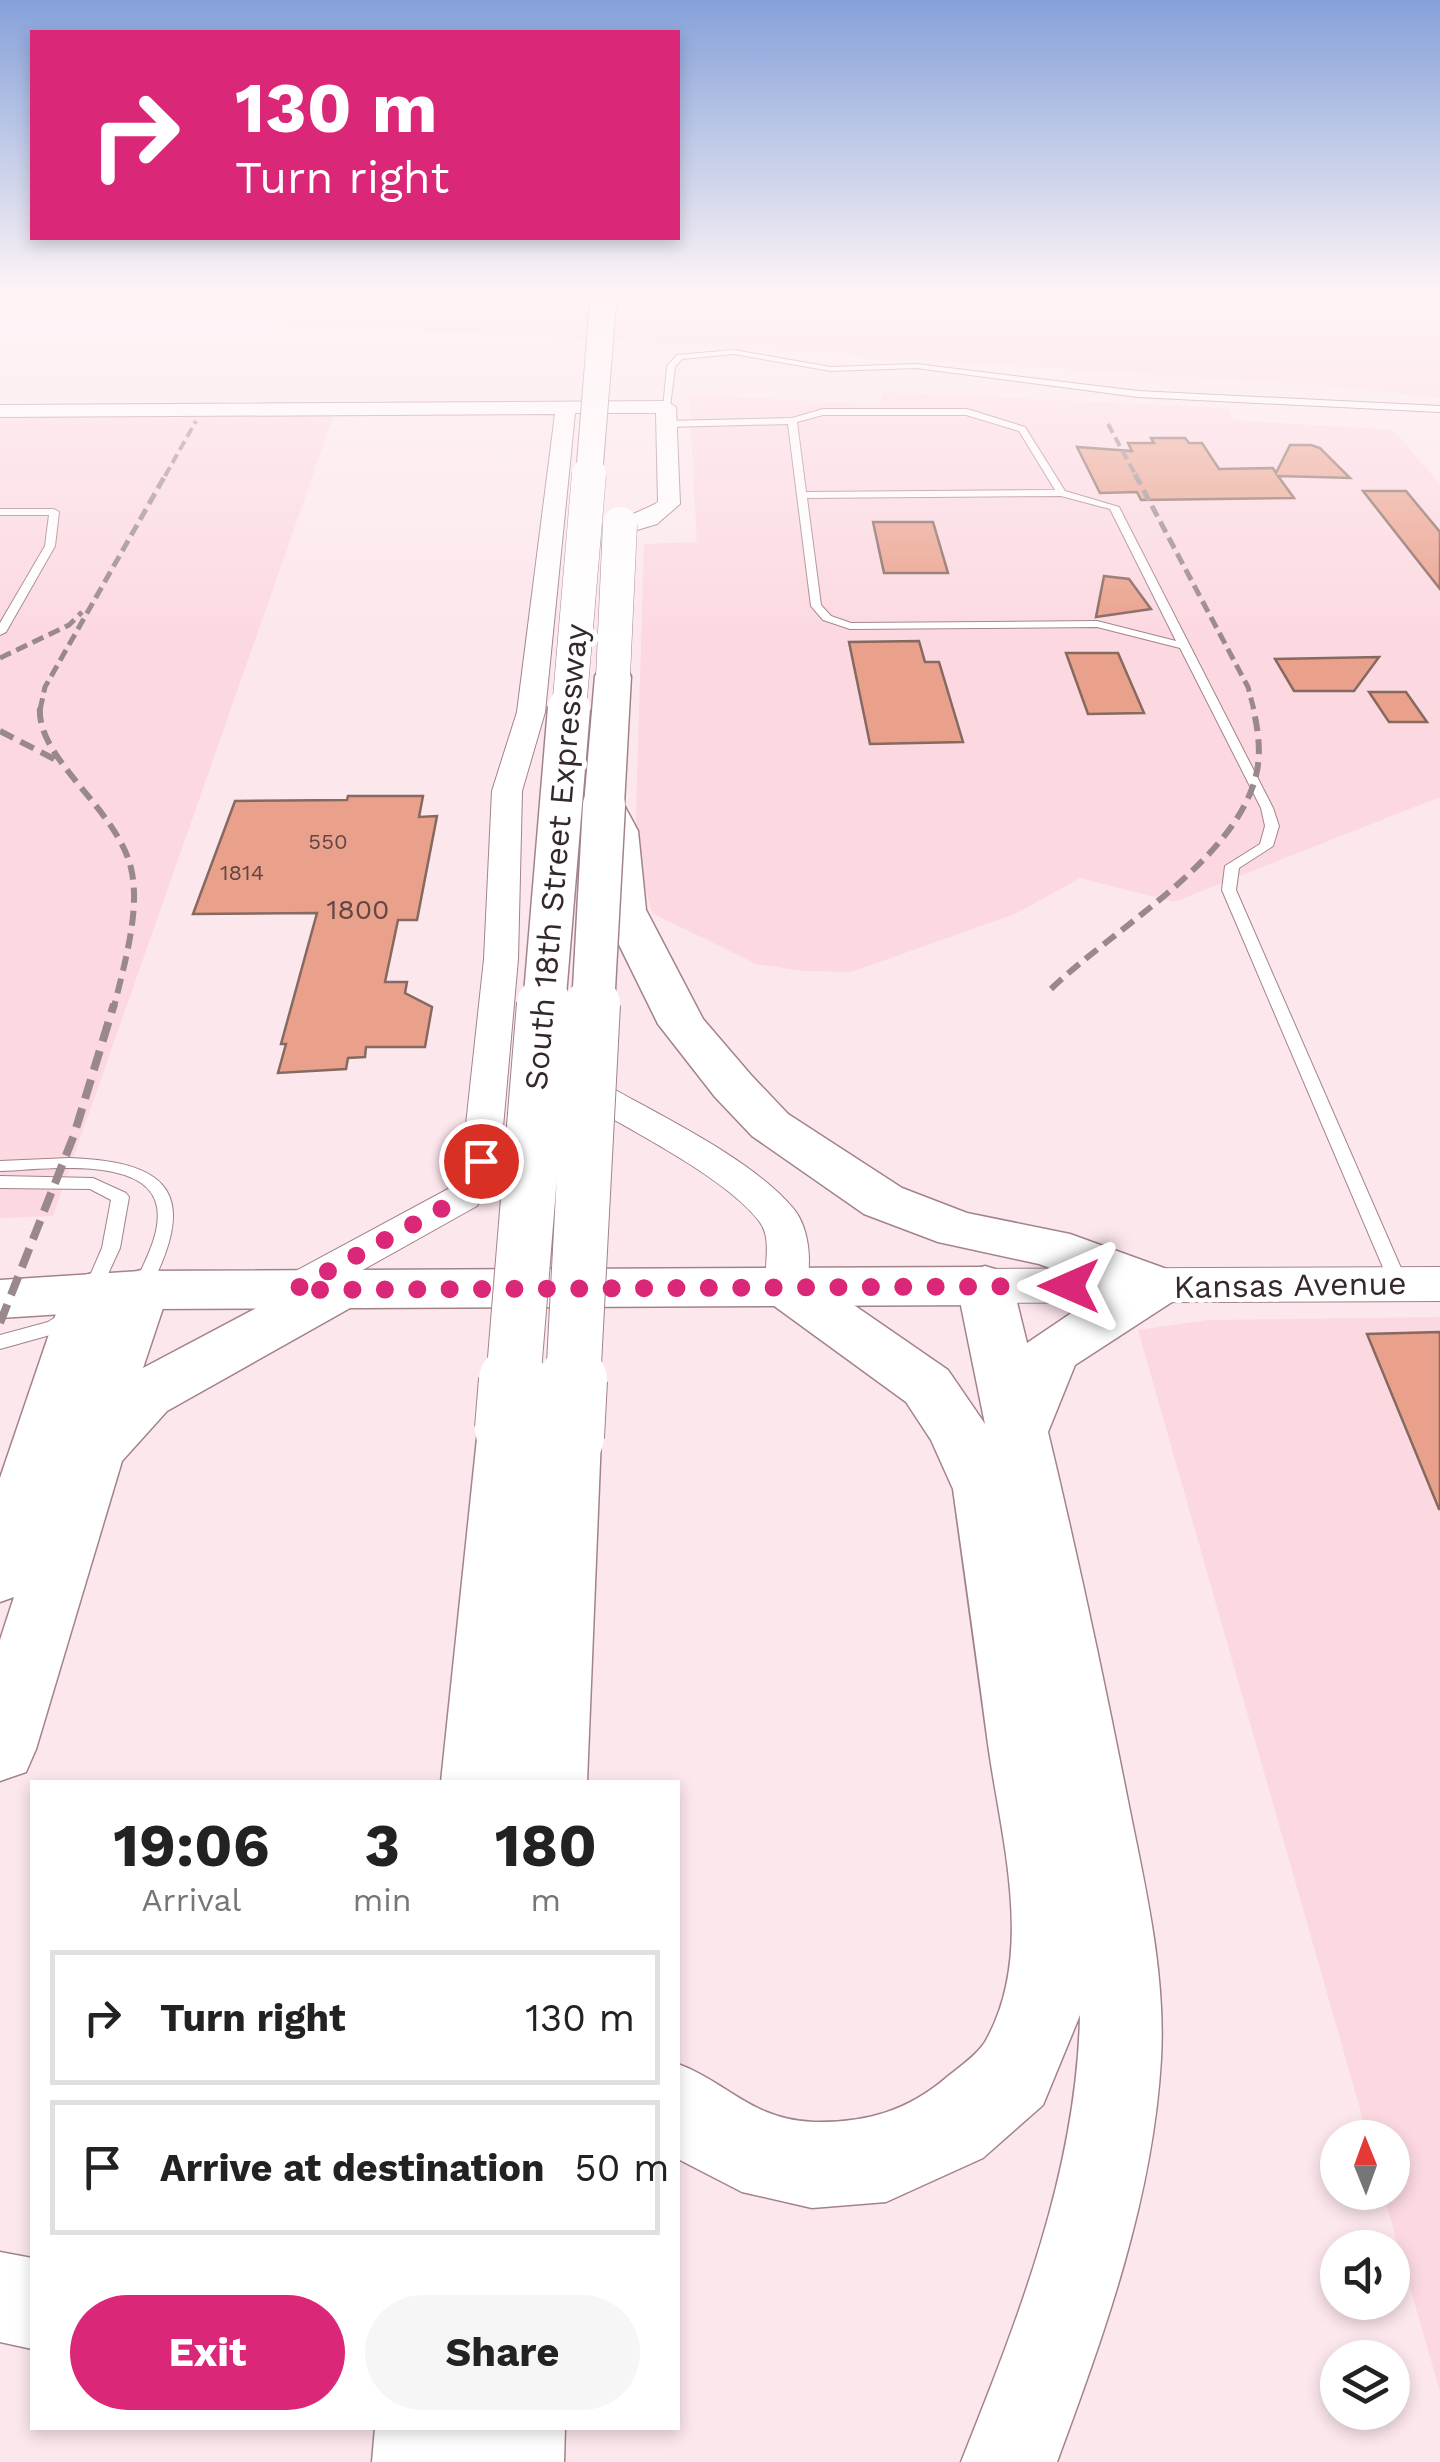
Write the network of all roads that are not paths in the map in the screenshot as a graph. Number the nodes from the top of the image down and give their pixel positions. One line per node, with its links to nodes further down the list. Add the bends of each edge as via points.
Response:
1 (598, 406): 28 (highway, South 18th Street Expressway, bridge)
2 (626, 406): 10 (highway)
3 (667, 406): 8 (lane)
4 (1395, 406): 6 (lane)
5 (566, 407): 7 (street); 8 (street); 24 (street, via 531,712 507,792 501,959 481,1161 463,1197)
6 (1440, 408)
7 (0, 411)
8 (666, 415): 9 (lane); 21 (street, via 669,504 649,519 616,529 576,1083 721,1168 779,1217 788,1249)
9 (792, 421): 11 (lane, via 823,412 967,412 1022,430); 12 (lane)
10 (624, 444)
11 (1061, 492): 12 (lane); 16 (lane, via 1114,507)
12 (802, 495): 16 (lane, via 816,606 827,618 850,626 1097,624)
13 (621, 502): 17 (highway, South 18th Street Expressway, bridge)
14 (0, 512): 15 (lane, via 54,512 50,546)
15 (0, 632)
16 (1184, 646): 20 (lane, via 1272,826 1266,846 1232,866 1229,890)
17 (604, 804): 23 (highway, via 618,831 624,910 682,1024 770,1125 883,1201 957,1230 1050,1248); 28 (highway, South 18th Street Expressway, bridge)
18 (0, 1166): 25 (lane, via 102,1165 131,1170 162,1190 167,1211)
19 (0, 1182): 25 (lane, via 93,1184 120,1197 111,1248)
20 (1420, 1284): 23 (main road, Kansas Avenue)
21 (786, 1286): 22 (main road, Kansas Avenue); 24 (main road, Kansas Avenue); 35 (highway, via 927,1386 985,1489 1052,1928 1040,2013 1013,2075 954,2128 886,2159 812,2165 742,2149)
22 (985, 1286): 23 (main road, Kansas Avenue); 29 (highway)
23 (1155, 1286): 29 (highway, via 1051,1352)
24 (316, 1289): 25 (main road, Kansas Avenue); 30 (highway, via 146,1396)
25 (116, 1292): 26 (main road, Kansas Avenue); 27 (lane, via 54,1327); 30 (highway, via 111,1376); 31 (highway)
26 (0, 1298)
27 (0, 1342)
28 (540, 1433): 33 (highway, South 18th Street Expressway); 34 (highway, South 18th Street Expressway)
29 (1017, 1433): 42 (highway, via 1070,1680 1119,1962 1118,2088 1104,2176 1073,2295)
30 (94, 1451): 32 (highway)
31 (0, 1575)
32 (0, 1749)
33 (557, 1766)
34 (478, 1780)
35 (680, 2108)
36 (0, 2297): 37 (highway)
37 (30, 2304)
38 (423, 2430): 40 (highway)
39 (518, 2430): 41 (highway)
40 (420, 2462)
41 (516, 2462)
42 (1009, 2462)

